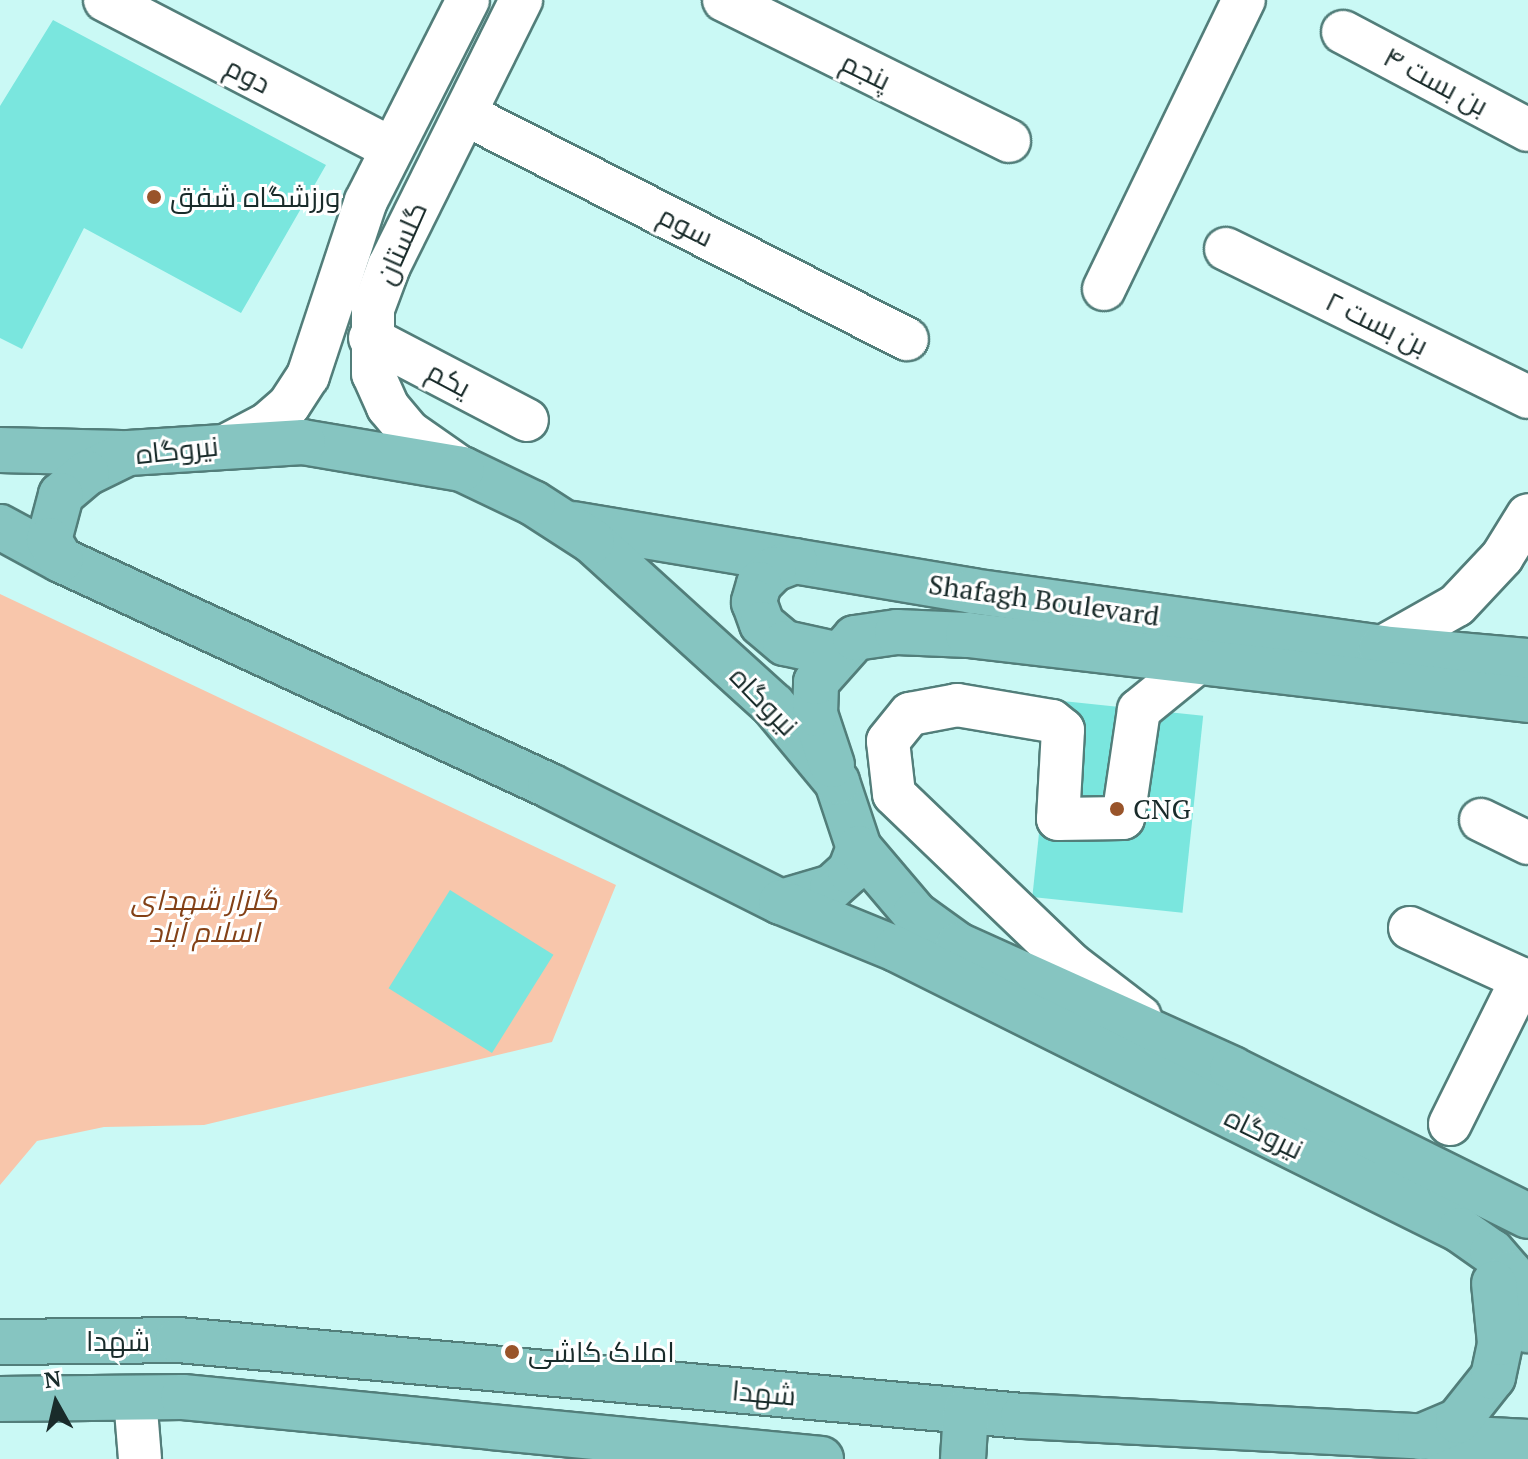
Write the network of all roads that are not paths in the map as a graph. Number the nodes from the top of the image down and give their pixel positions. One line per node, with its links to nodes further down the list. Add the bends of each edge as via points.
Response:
1 (105, 0): 10 (street, دوم)
2 (468, 0): 10 (street, گلستان)
3 (521, 0): 7 (street, گلستان)
4 (724, 0): 9 (street, پنجم)
5 (1244, 0): 12 (street)
6 (1343, 32): 8 (street, بن بست ۴)
7 (465, 114): 13 (street, گلستان, via 389,266 373,309); 14 (street, سوم)
8 (1528, 130)
9 (1009, 141)
10 (392, 149): 17 (street, گلستان, via 340,268 308,376 289,405 267,424)
11 (1226, 249): 15 (street, بن بست ۲)
12 (1104, 289)
13 (370, 338): 16 (street, یکم); 20 (street, گلستان, via 373,374 388,407 409,432)
14 (907, 339)
15 (1528, 397)
16 (527, 420)
17 (227, 445): 19 (main road, نیروگاه); 20 (main road, نیروگاه, via 303,442)
18 (0, 450): 19 (main road)
19 (128, 453): 24 (main road, نیروگاه, via 87,473 61,495 49,540)
20 (462, 469): 22 (main road, نیروگاه)
21 (1528, 515): 26 (street, via 1502,557 1457,605)
22 (563, 522): 25 (main road, Shafagh Boulevard); 31 (main road, نیروگاه, via 592,541 773,705)
23 (0, 527): 24 (main road)
24 (61, 560): 35 (main road, نیروگاه, via 550,786)
25 (795, 561): 26 (main road, Shafagh Boulevard); 27 (main road, via 774,569 759,584 754,602 762,624 785,643)
26 (1381, 648): 28 (main road, Shafagh Boulevard)
27 (835, 654): 29 (main road, Shafagh Boulevard, via 855,638 897,632); 31 (main road, via 816,682 815,714)
28 (1528, 661)
29 (1198, 662): 30 (main road, Shafagh Boulevard); 39 (street, via 1139,710 1123,818 1058,819 1063,730 1052,721 957,705 910,714 888,741 894,794 1071,964)
30 (1528, 700)
31 (837, 782): 34 (main road, نیروگاه)
32 (1481, 820): 33 (street)
33 (1528, 843)
34 (859, 848): 35 (main road, via 850,871 832,887); 37 (main road, نیروگاه)
35 (781, 902): 37 (main road, نیروگاه)
36 (1410, 928): 38 (street)
37 (905, 932): 39 (main road, نیروگاه, via 958,945); 42 (main road, نیروگاه)
38 (1525, 980): 40 (street)
39 (1172, 1042): 41 (main road, نیروگاه)
40 (1450, 1124)
41 (1528, 1215)
42 (1477, 1240): 43 (main road, نیروگاه, via 1510,1273); 48 (main road, via 1494,1280 1499,1312 1493,1377 1458,1421)
43 (1528, 1330)
44 (0, 1342): 47 (main road, شهدا, via 178,1340)
45 (135, 1398): 46 (main road, شهدا); 50 (main road, شهدا, via 183,1397); 51 (street)
46 (0, 1399)
47 (966, 1411): 48 (main road, شهدا); 53 (main road)
48 (1420, 1437): 49 (main road, شهدا)
49 (1528, 1442)
50 (718, 1454): 52 (main road, شهدا)
51 (140, 1459)
52 (821, 1459)
53 (963, 1459)

